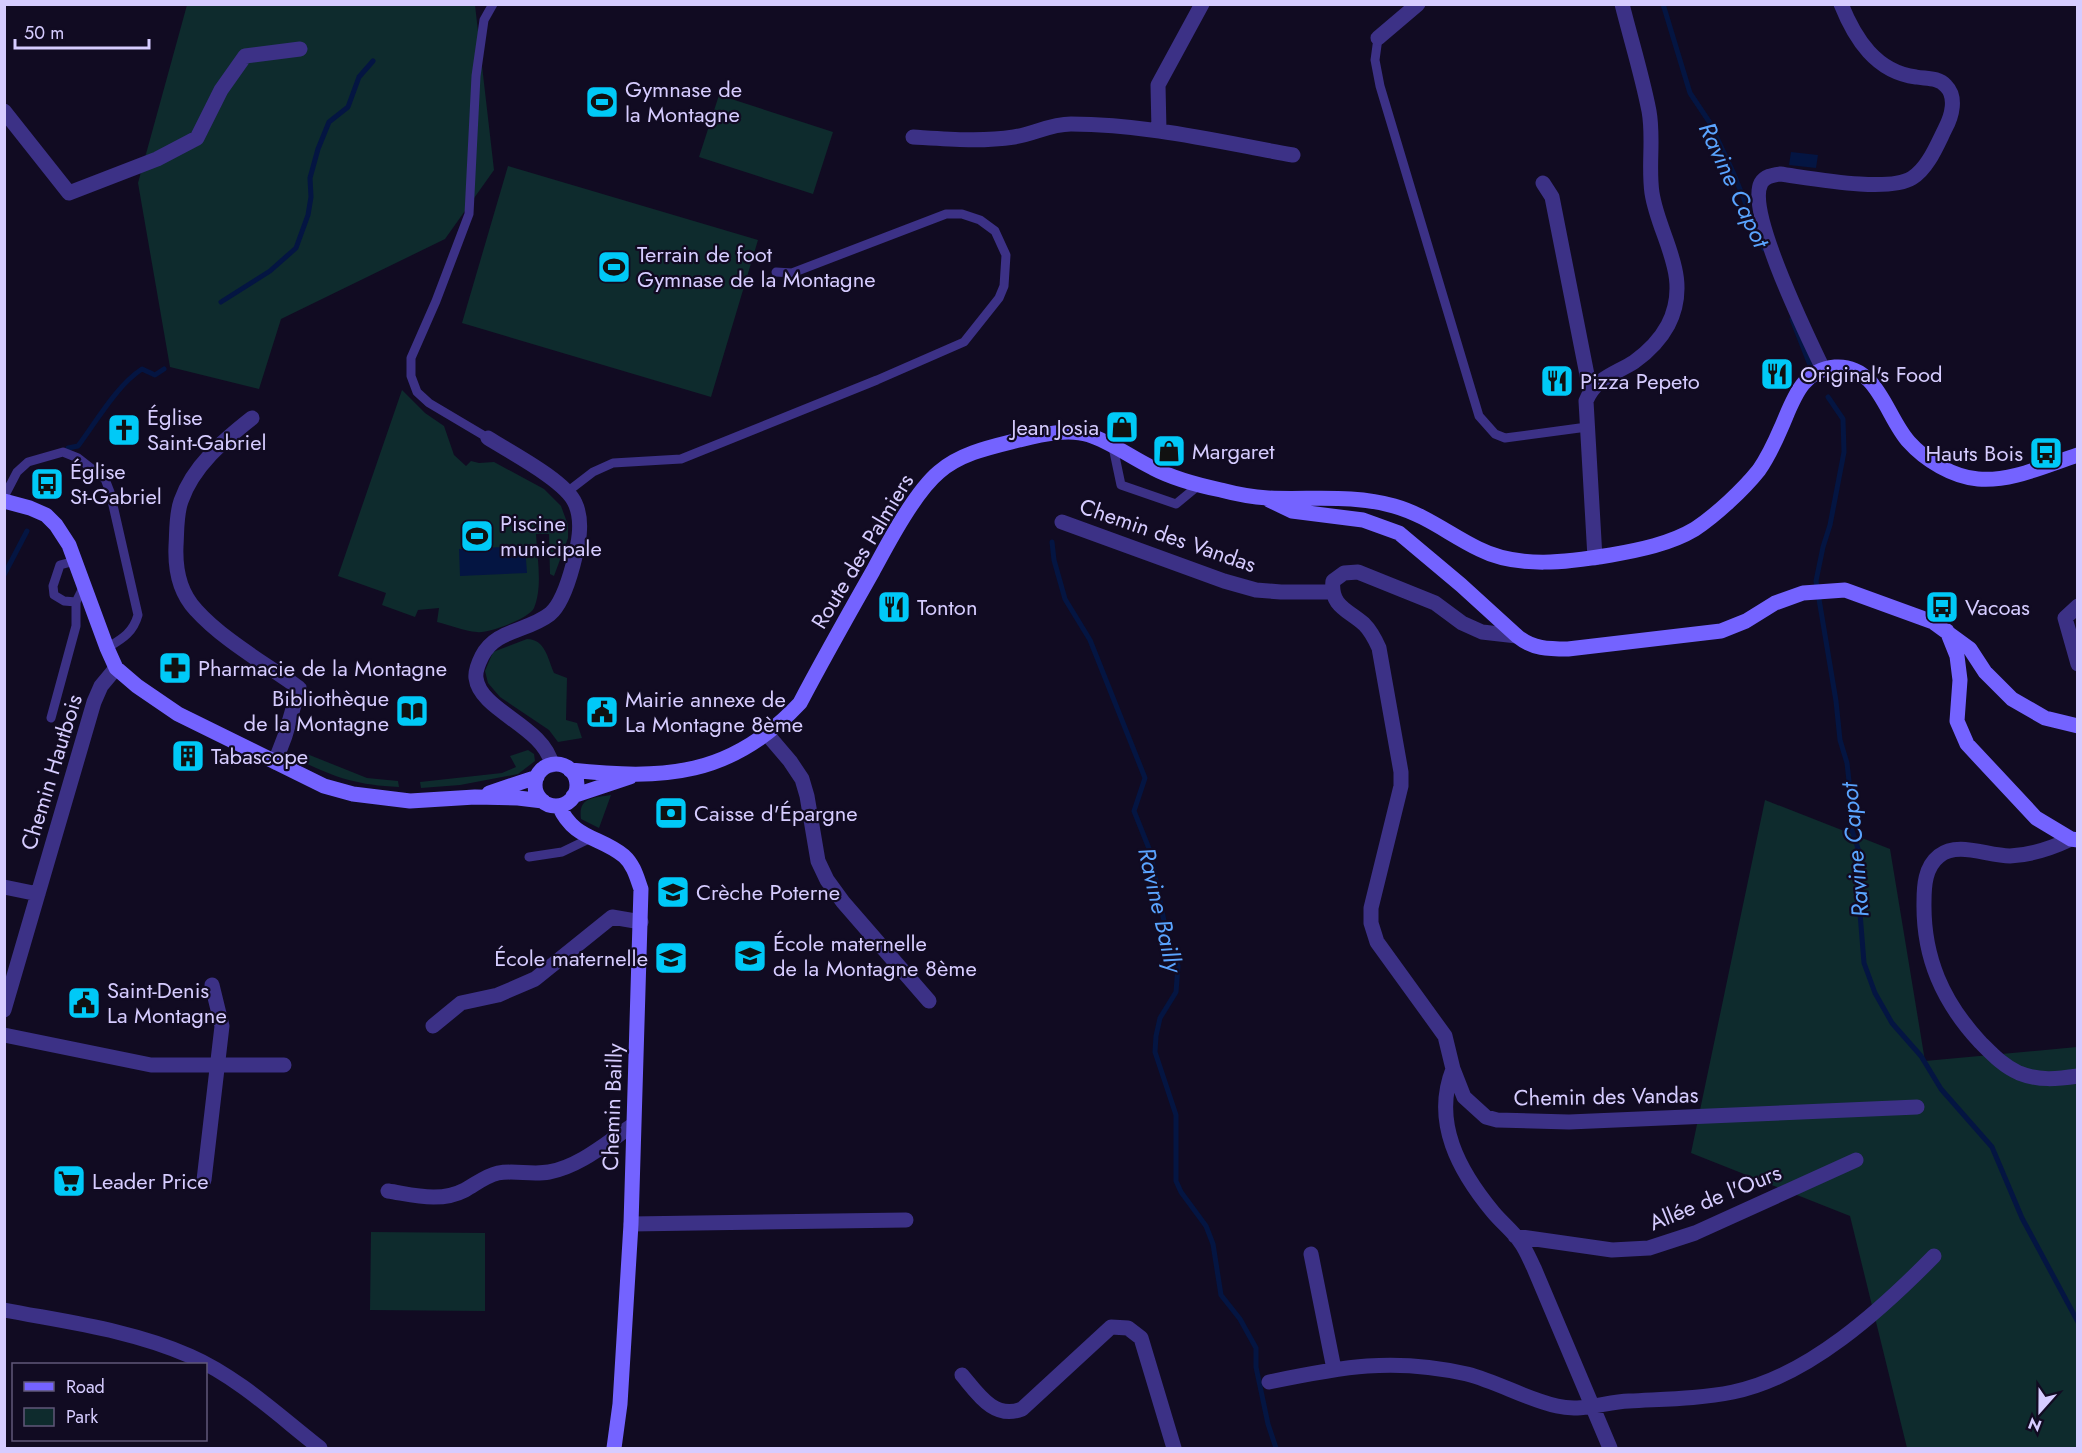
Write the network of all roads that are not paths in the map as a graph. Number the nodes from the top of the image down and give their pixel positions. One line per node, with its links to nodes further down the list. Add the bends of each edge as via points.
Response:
1 (493, 4): 18 (lane, via 484,20 476,76 469,214 411,358 411,376 417,392)
2 (1202, 4): 9 (street, via 1158,85)
3 (1418, 4): 6 (street)
4 (1622, 4): 15 (street, via 1649,112 1652,195 1671,252 1676,298 1674,312 1658,340 1634,362)
5 (1841, 4): 14 (street, via 1873,58 1901,74 1938,80 1952,98 1952,107 1947,126 1924,165 1913,178 1898,184 1780,174 1761,181 1759,203 1769,247)
6 (1378, 38): 17 (lane, via 1375,60 1380,86 1479,416 1495,434 1505,438)
7 (300, 49): 8 (street, via 245,56 221,90 197,138 157,159 69,193)
8 (4, 111)
9 (1159, 130): 10 (street, via 1069,124 1006,138); 11 (street)
10 (914, 137)
11 (1293, 155)
12 (1543, 183): 15 (street, via 1552,197)
13 (776, 272): 22 (lane, via 792,273 946,214 980,220 995,231 1006,255 1004,286 999,298 964,342 681,459 613,463 593,472)
14 (1823, 369): 20 (main road, via 1851,368 1863,375 1874,385 1909,441 1935,463 1957,474 2004,479); 26 (main road, via 1798,388 1770,452 1734,497 1696,528 1678,537)
15 (1590, 390): 17 (street, via 1586,401)
16 (252, 418): 42 (street, via 213,453 189,483 177,519 176,561 181,587 197,611 299,688)
17 (1587, 427): 26 (street)
18 (488, 438): 22 (street)
19 (1113, 447): 21 (main road, Route des Palmiers, via 1174,478); 21 (lane, via 1120,485 1176,504); 41 (main road, Route des Palmiers, via 1090,435 1073,432 1034,436 959,458 935,474 895,531 800,704)
20 (2078, 455)
21 (1199, 485): 23 (main road, Route des Palmiers)
22 (567, 492): 43 (street, via 575,502 580,520 571,576 562,595 552,612 536,623 500,636 487,646 478,662 476,678 494,705 545,747)
23 (1264, 498): 26 (main road, via 1350,499 1389,504 1411,511 1480,550 1504,559 1530,563); 33 (main road, via 1292,511 1363,520 1399,533)
24 (4, 499): 27 (main road, via 46,515 69,545); 34 (lane, via 17,472 28,462 63,452 78,458 105,479 138,615 128,635)
25 (1062, 522): 29 (street, Chemin des Vandas, via 1256,590)
26 (1595, 558)
27 (75, 561): 28 (main road); 30 (lane, via 60,566 53,586 54,595)
28 (84, 586): 30 (lane); 34 (main road)
29 (1332, 592): 33 (street, via 1333,581 1344,573 1358,572 1435,603 1482,632); 64 (street, Chemin des Vandas, via 1337,604 1365,625 1379,648 1401,772 1401,786 1371,908 1371,924 1377,942 1445,1036)
30 (76, 602): 39 (lane, via 76,626)
31 (2078, 606): 35 (street, via 2065,618)
32 (1947, 631): 33 (main road, via 1933,622 1845,590 1803,593 1721,631 1568,649 1543,649); 37 (main road, via 1970,649); 38 (main road, via 1957,656)
33 (1517, 636)
34 (107, 648): 36 (main road)
35 (2078, 664)
36 (116, 668): 42 (main road, via 178,714); 55 (street, Chemin Hautbois, via 94,702)
37 (1985, 672): 38 (main road, via 1970,671); 40 (main road, via 2012,699 2044,718)
38 (1960, 680): 52 (main road, via 1957,721 1967,744 2036,818)
39 (51, 718)
40 (2078, 726)
41 (768, 734): 45 (main road, Route des Palmiers, via 714,763); 58 (street, via 801,779 818,861 827,880)
42 (275, 762): 48 (main road, via 324,786 352,794 410,801)
43 (552, 765): 44 (main road); 46 (main road)
44 (570, 770): 45 (main road, Route des Palmiers); 47 (main road, via 576,782)
45 (638, 775): 47 (main road, Route des Palmiers)
46 (537, 777): 48 (main road); 49 (main road, via 536,790)
47 (573, 796): 50 (main road)
48 (475, 797): 49 (main road)
49 (543, 801): 50 (main road)
50 (560, 806): 51 (main road, Chemin Bailly, via 568,823)
51 (591, 838): 53 (lane, via 562,852); 56 (main road, Chemin Bailly, via 624,856 633,866 641,889)
52 (2074, 840): 65 (street, via 2047,850 2010,856 1959,849 1940,855 1929,868 1923,914 1939,984 1961,1021 1992,1054 2004,1065 2034,1077 2048,1080)
53 (530, 857)
54 (4, 887): 55 (street)
55 (38, 894): 59 (street, Chemin Hautbois)
56 (641, 922): 60 (street, via 612,917 535,979 498,995 461,1003); 67 (main road, Chemin Bailly)
57 (212, 985): 63 (street, via 222,1026)
58 (929, 1001)
59 (4, 1010)
60 (433, 1026)
61 (4, 1035): 63 (street, via 140,1064)
62 (284, 1065): 63 (street)
63 (218, 1066): 69 (street)
64 (1453, 1069): 66 (street, Chemin des Vandas, via 1470,1103 1486,1117 1510,1122); 73 (street, via 1444,1098 1452,1148 1492,1212)
65 (2078, 1076)
66 (1917, 1107)
67 (633, 1125): 70 (street, via 582,1160 548,1172 500,1173 450,1196 433,1198); 72 (main road, Chemin Bailly)
68 (1856, 1160): 73 (street, Allée de l'Ours, via 1695,1233 1650,1248 1612,1250)
69 (204, 1180)
70 (388, 1191)
71 (906, 1220): 72 (street)
72 (631, 1224): 84 (main road, Chemin Bailly)
73 (1515, 1236): 82 (street, via 1534,1268)
74 (1311, 1254): 79 (street)
75 (1934, 1256): 82 (street, via 1860,1324 1779,1377 1734,1392)
76 (4, 1310): 77 (street, via 155,1342)
77 (204, 1363)
78 (207, 1365): 83 (street, via 226,1375)
79 (1334, 1369): 81 (street); 82 (street, via 1381,1364 1428,1367 1468,1375 1557,1406)
80 (962, 1375): 85 (street, via 991,1408 1015,1412 1111,1327 1128,1328 1141,1338)
81 (1269, 1382)
82 (1594, 1407): 86 (street)
83 (320, 1449)
84 (614, 1449)
85 (1174, 1449)
86 (1611, 1449)

